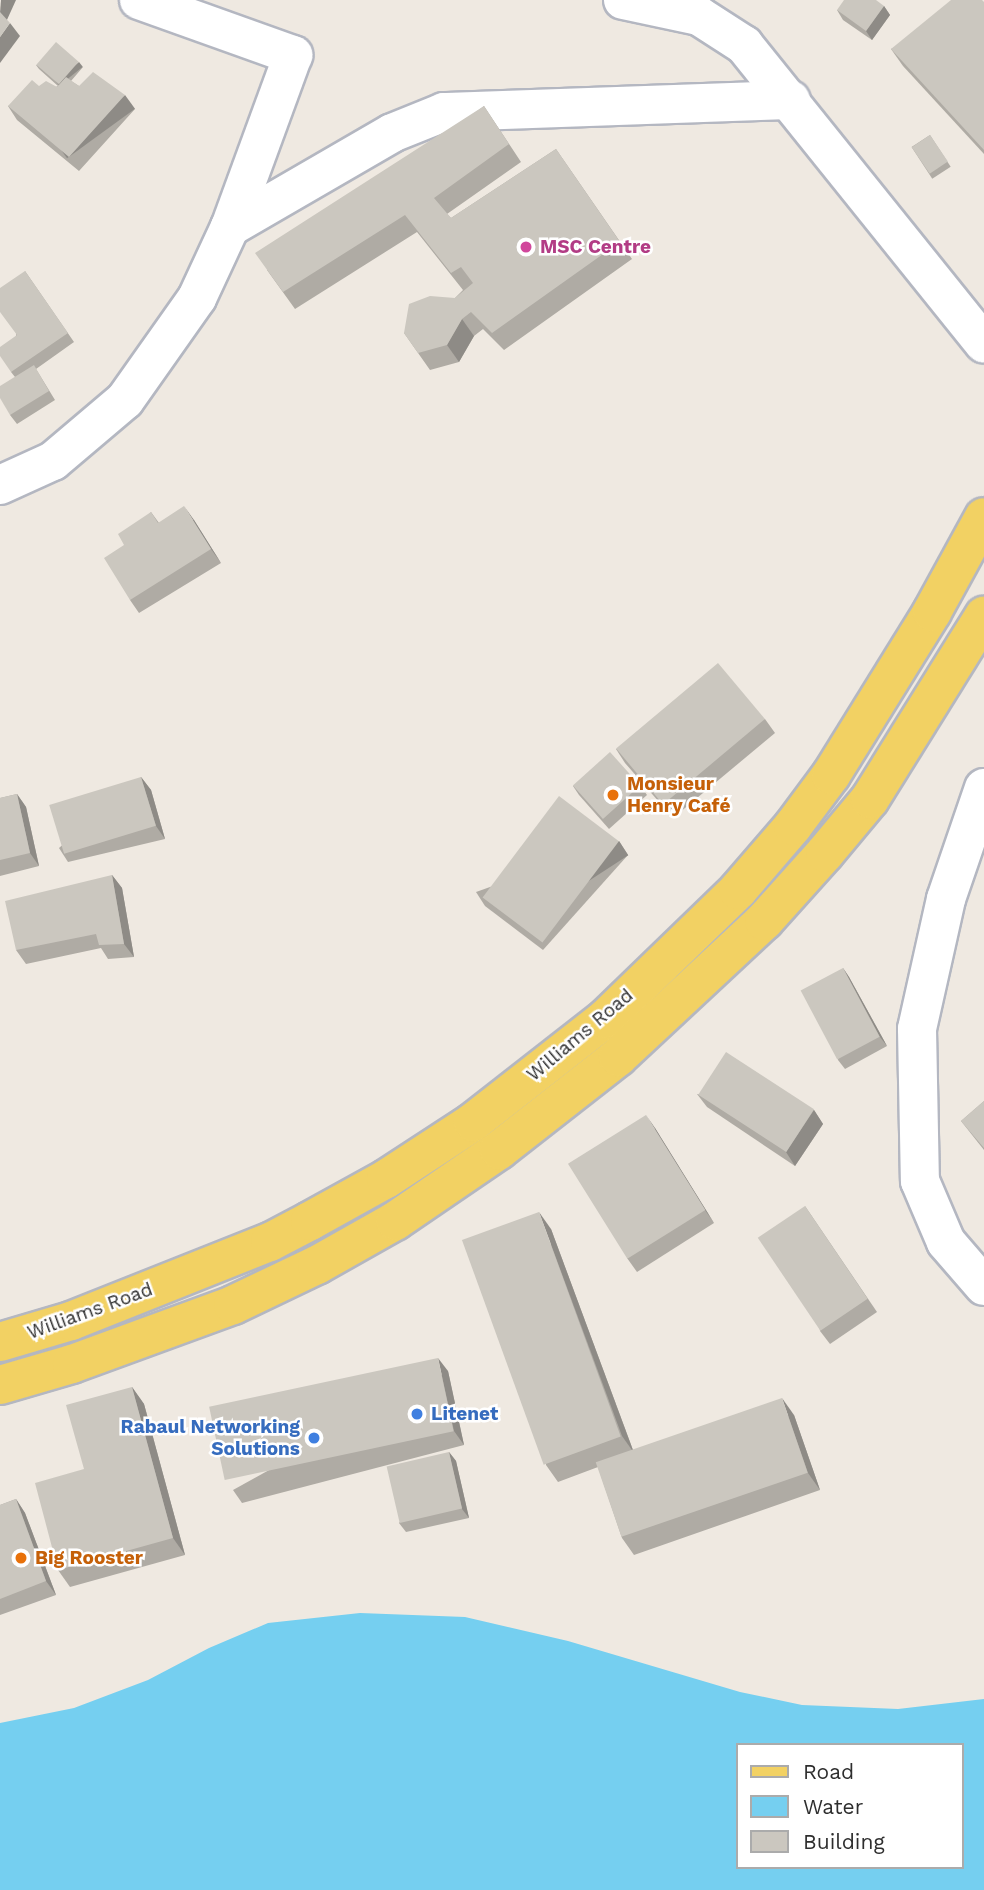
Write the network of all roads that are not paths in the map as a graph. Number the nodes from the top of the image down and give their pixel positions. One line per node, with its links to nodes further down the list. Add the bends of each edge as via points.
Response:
1 (139, 0): 4 (street, via 293,55)
2 (623, 0): 3 (street, via 699,16 744,45)
3 (791, 100): 4 (street, via 444,112 392,133); 5 (street)
4 (230, 227): 6 (street, via 197,298 125,400 53,461)
5 (984, 344)
6 (0, 485)
7 (984, 517): 11 (main road, Williams Road, via 932,612 831,775 793,826 738,890 605,1019 473,1122 386,1179 310,1221 270,1242 71,1321)
8 (984, 615): 12 (main road, Williams Road, via 870,799 764,921 618,1057 487,1158 395,1221 317,1265 221,1309 72,1364)
9 (984, 788): 10 (street, via 946,899 916,1030 920,1181 946,1242)
10 (984, 1286)
11 (0, 1342)
12 (0, 1385)

